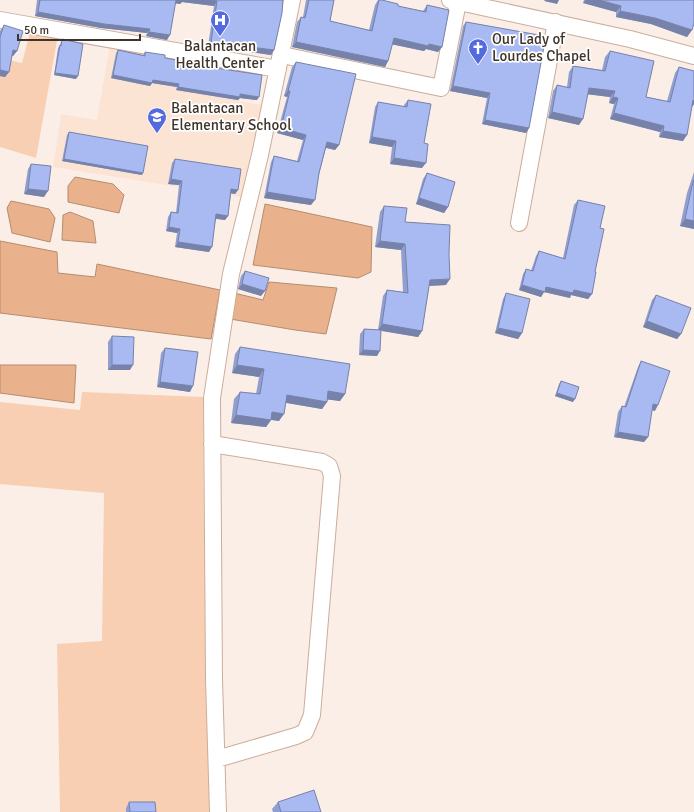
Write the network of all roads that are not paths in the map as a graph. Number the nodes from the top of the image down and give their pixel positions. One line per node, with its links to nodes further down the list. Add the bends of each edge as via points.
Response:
1 (292, 0): 6 (street)
2 (454, 1): 4 (street); 6 (street, via 441,88)
3 (0, 20): 6 (street)
4 (556, 22): 5 (street); 7 (street)
5 (694, 56)
6 (280, 62): 8 (street, via 231,274 212,398)
7 (519, 223)
8 (212, 444): 9 (street); 9 (street, via 322,462 329,466 332,476 312,715 305,732)
9 (217, 759): 10 (street)
10 (218, 812)

